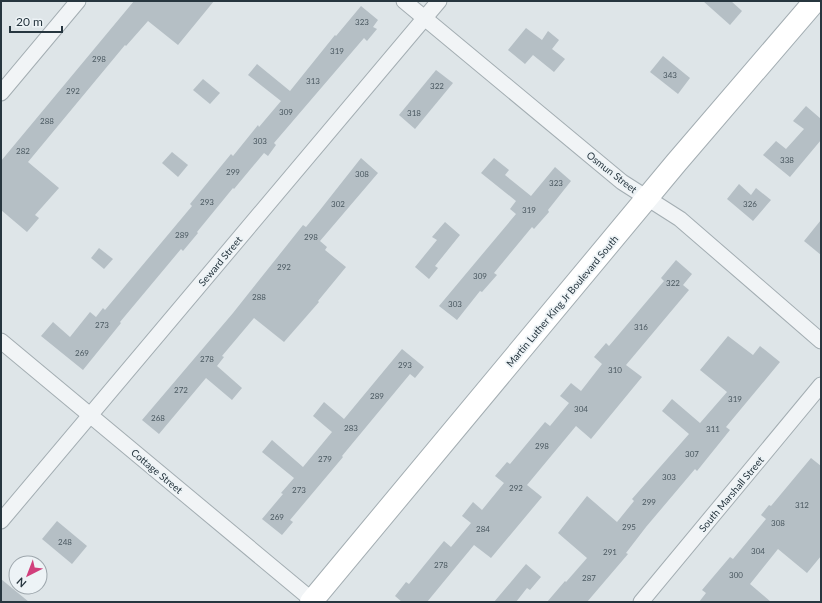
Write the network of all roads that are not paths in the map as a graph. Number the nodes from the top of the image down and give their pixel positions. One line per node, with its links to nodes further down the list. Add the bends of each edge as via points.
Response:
1 (78, 1): 6 (street)
2 (404, 1): 5 (street, Osmun Street)
3 (439, 1): 5 (street, Seward Street)
4 (815, 1): 7 (main road, Martin Luther King Jr Boulevard South)
5 (424, 18): 7 (street, Osmun Street, via 622,182); 11 (street, Seward Street)
6 (1, 93)
7 (647, 199): 9 (street, Osmun Street, via 680,219); 13 (main road, Martin Luther King Jr Boulevard South)
8 (1, 341): 11 (street, Cottage Street)
9 (821, 341)
10 (821, 386): 14 (street, South Marshall Street)
11 (90, 415): 12 (street, Seward Street); 13 (street, Cottage Street)
12 (1, 521)
13 (312, 601)
14 (641, 602)

